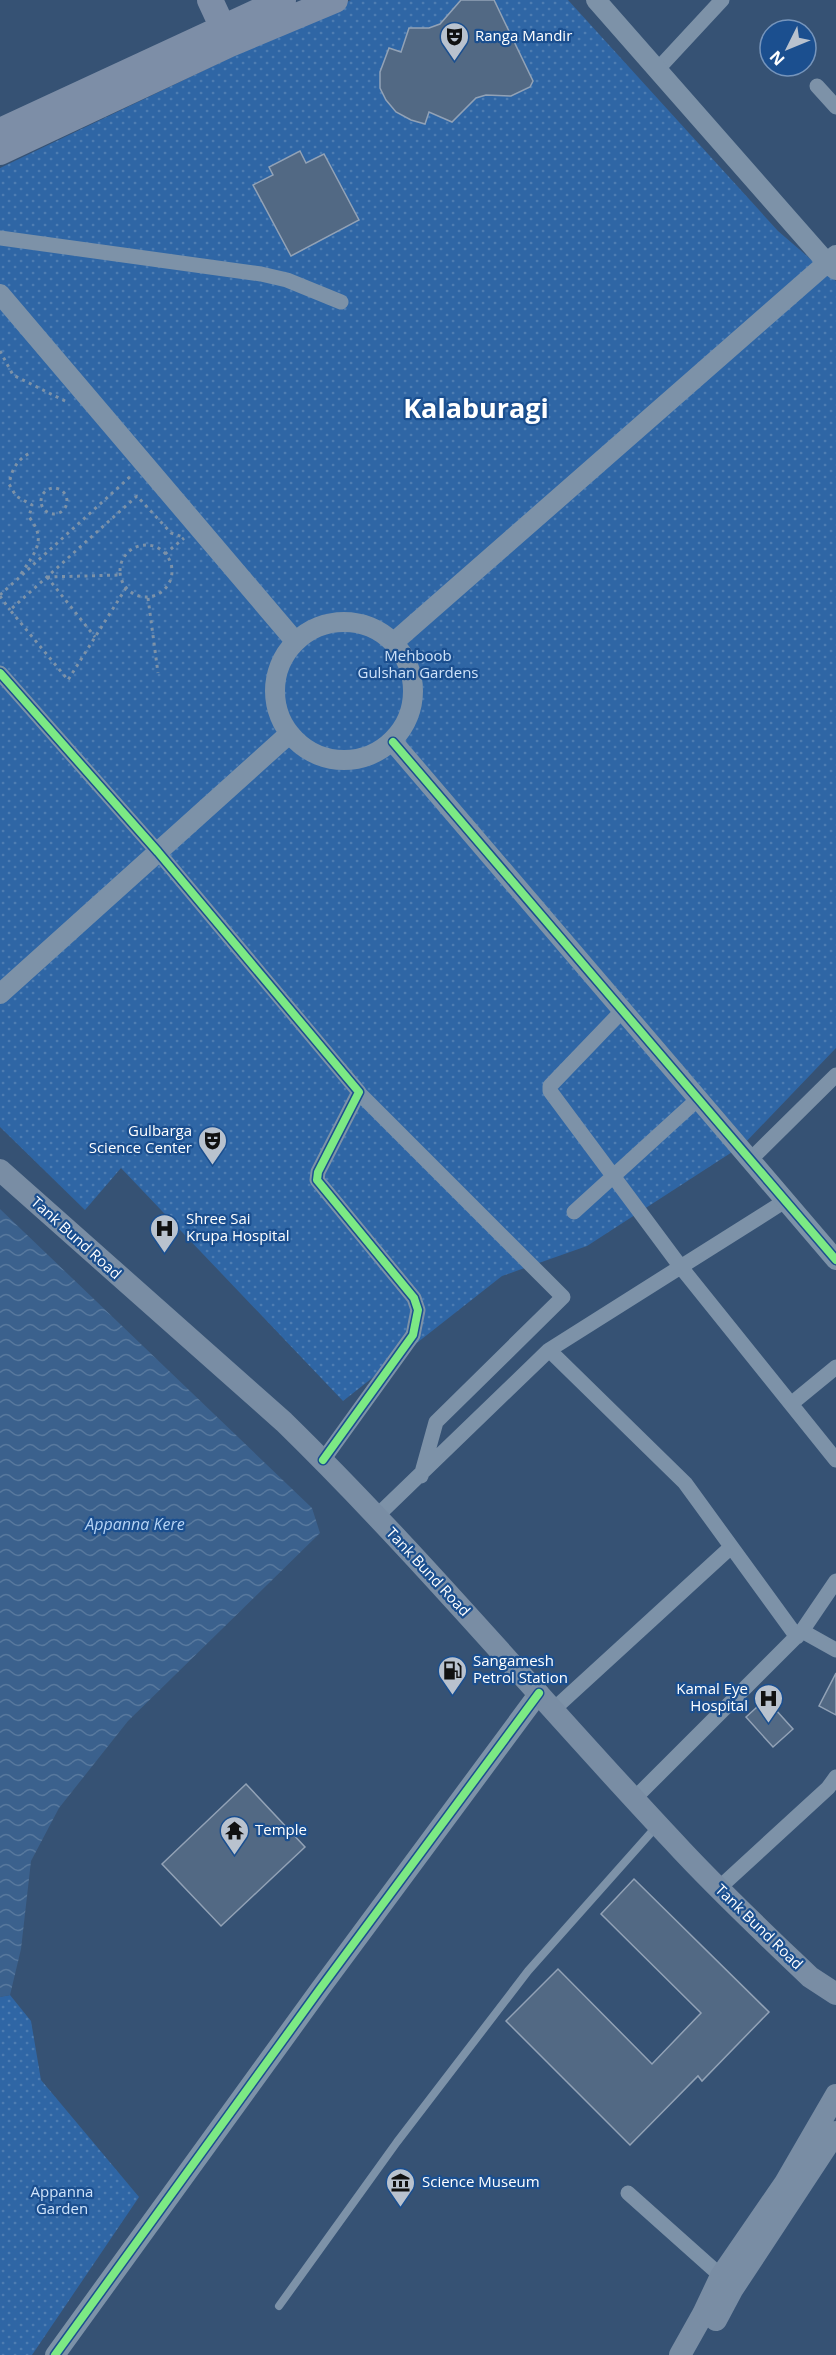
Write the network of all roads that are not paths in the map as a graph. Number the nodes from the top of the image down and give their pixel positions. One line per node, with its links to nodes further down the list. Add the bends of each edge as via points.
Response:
1 (210, 0): 6 (main road)
2 (283, 0): 6 (main road)
3 (335, 0): 6 (main road)
4 (596, 0): 7 (street)
5 (722, 0): 7 (street)
6 (232, 26): 10 (main road); 11 (main road)
7 (657, 70): 13 (street)
8 (817, 86): 9 (street)
9 (836, 107)
10 (0, 131)
11 (0, 152)
12 (0, 238): 15 (street, via 268,275)
13 (833, 263): 17 (street)
14 (0, 294): 16 (street)
15 (341, 302)
16 (296, 641): 17 (street, via 309,630 346,621 378,630); 19 (street, via 289,647 275,678 275,705)
17 (393, 643): 20 (street, via 402,652 414,681 410,716)
18 (0, 673): 21 (street)
19 (289, 734): 20 (street, via 313,754 340,761 368,757); 21 (street)
20 (393, 742): 23 (street)
21 (158, 852): 22 (street); 25 (street)
22 (0, 994)
23 (622, 1011): 26 (street); 29 (street, via 549,1088)
24 (836, 1075): 27 (street)
25 (359, 1093): 37 (street, via 317,1180 414,1299 418,1310 413,1335); 39 (street, via 563,1296 436,1422)
26 (698, 1099): 27 (street); 29 (street)
27 (750, 1160): 30 (street)
28 (0, 1170): 37 (main road, Tank Bund Road)
29 (613, 1175): 31 (street); 33 (street)
30 (785, 1201): 32 (street); 33 (street)
31 (574, 1212)
32 (836, 1260)
33 (680, 1266): 34 (street); 36 (street)
34 (549, 1350): 39 (street); 41 (street, via 684,1483)
35 (836, 1367): 36 (street)
36 (791, 1404): 38 (street)
37 (323, 1460): 40 (main road, Tank Bund Road)
38 (836, 1460)
39 (421, 1476): 40 (street)
40 (377, 1516): 45 (main road, Tank Bund Road)
41 (731, 1547): 43 (street); 46 (street)
42 (836, 1581): 43 (street)
43 (800, 1634): 44 (street); 48 (street)
44 (836, 1650)
45 (539, 1693): 46 (main road, Tank Bund Road); 57 (street)
46 (554, 1709): 48 (main road, Tank Bund Road)
47 (836, 1777): 50 (street)
48 (634, 1799): 49 (main road, Tank Bund Road)
49 (658, 1825): 50 (main road, Tank Bund Road); 56 (lane, via 528,1971 397,2142)
50 (719, 1888): 51 (main road, Tank Bund Road, via 810,1977)
51 (836, 1994)
52 (836, 2095): 55 (main road, via 785,2183)
53 (836, 2132): 59 (main road, via 732,2290)
54 (628, 2193): 55 (street)
55 (721, 2276): 58 (main road)
56 (279, 2306)
57 (55, 2355)
58 (680, 2355)
59 (698, 2355)

